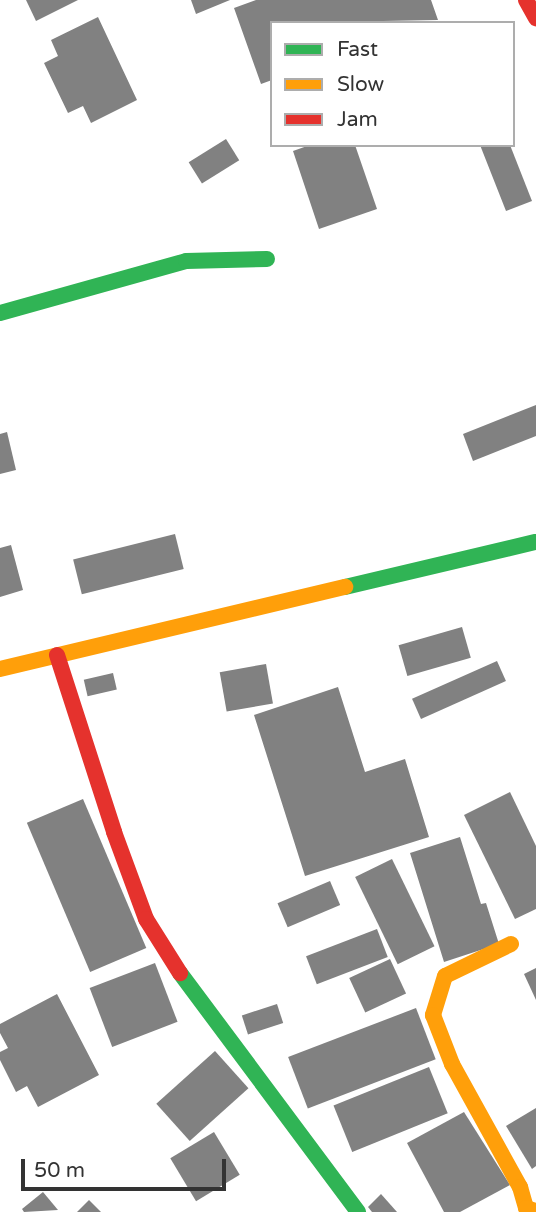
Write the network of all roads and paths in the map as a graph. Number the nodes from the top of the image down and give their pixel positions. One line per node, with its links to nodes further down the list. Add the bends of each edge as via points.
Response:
1 (527, 0): 2 (street)
2 (536, 18)
3 (267, 259): 4 (street, via 186,261)
4 (0, 313)
5 (536, 542): 6 (street)
6 (57, 655): 7 (street); 10 (street, via 146,919 169,959)
7 (0, 668)
8 (511, 944): 9 (street, via 445,976 433,1015 452,1064 520,1187 526,1208)
9 (536, 1211)
10 (358, 1212)

